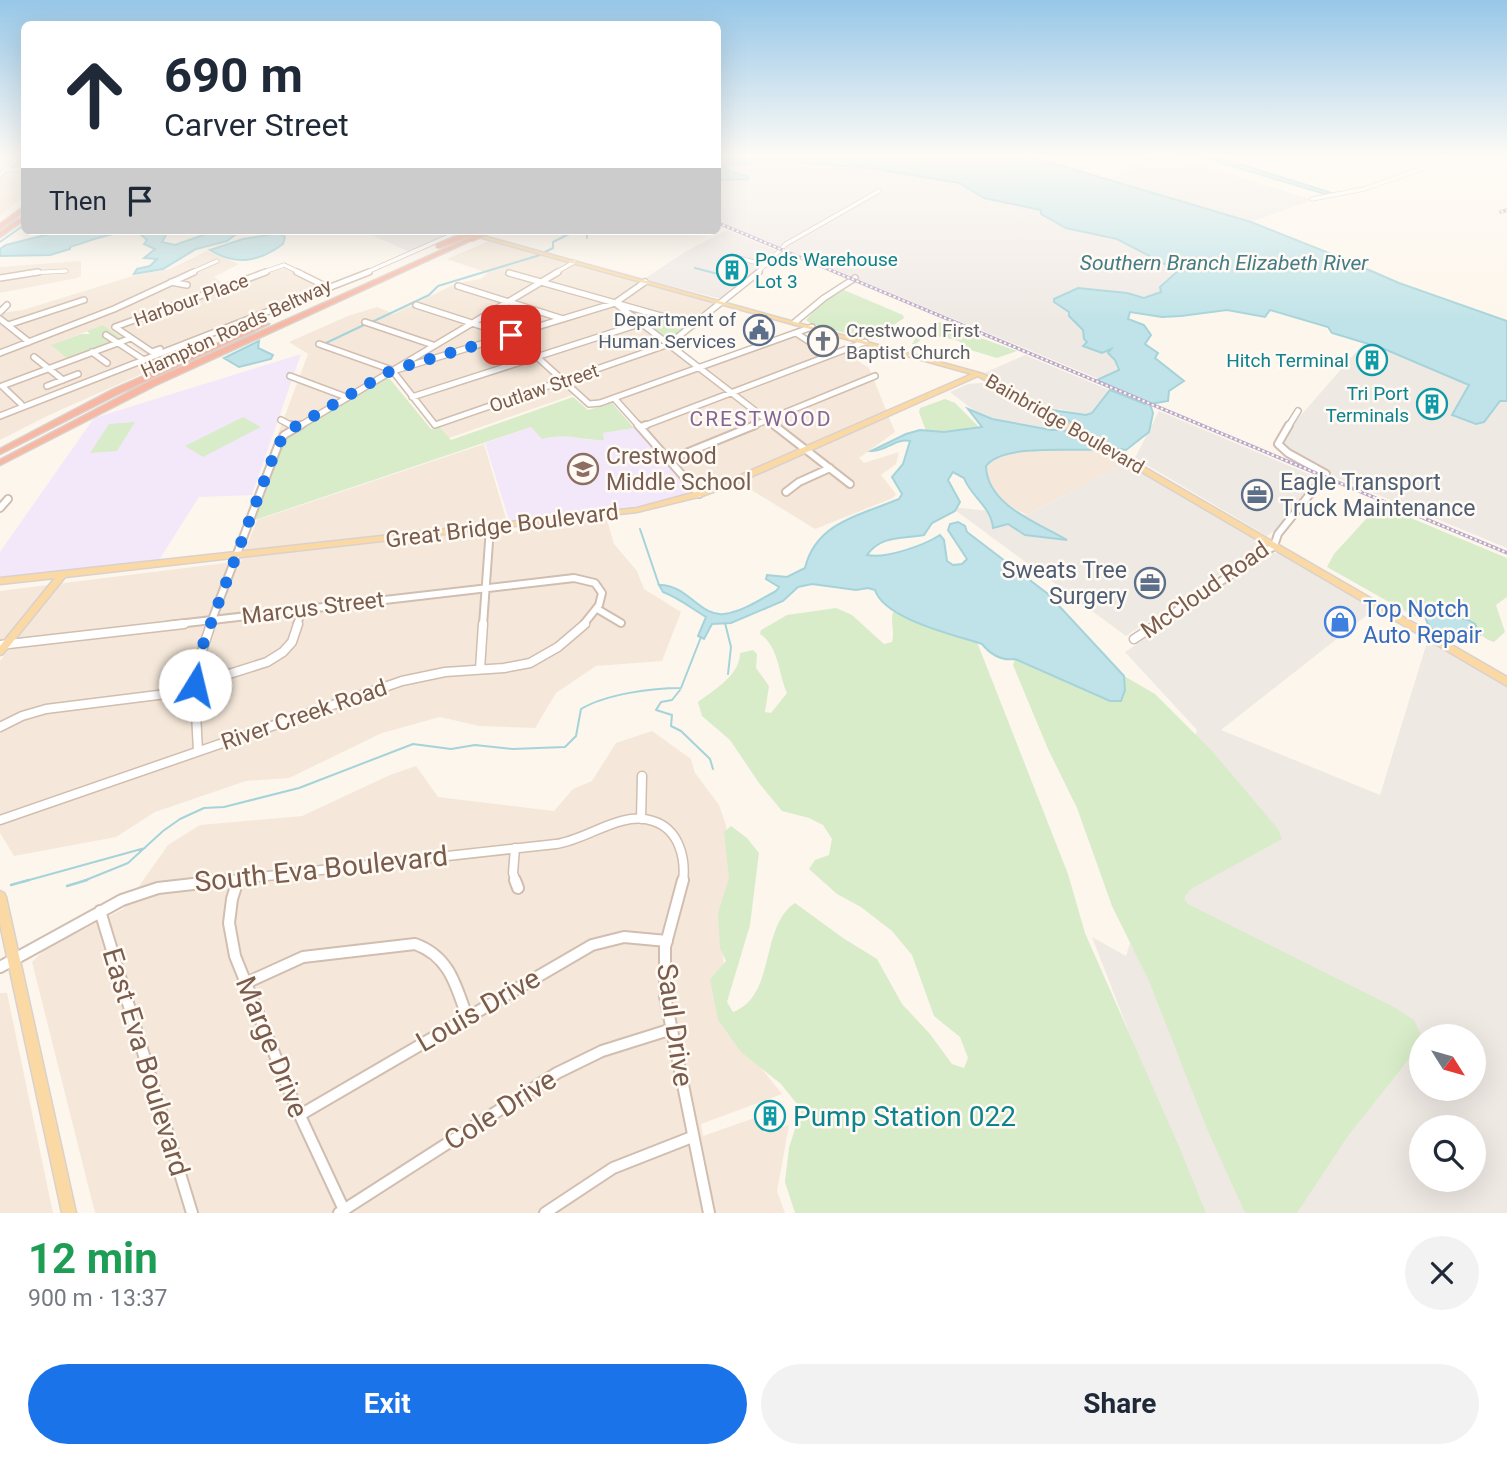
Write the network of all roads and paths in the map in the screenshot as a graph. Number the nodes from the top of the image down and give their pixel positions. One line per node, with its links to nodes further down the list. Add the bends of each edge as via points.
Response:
1 (20, 211): 4 (highway)
2 (845, 211): 14 (street, Outlaw Street, via 786,244)
3 (21, 221): 5 (highway)
4 (0, 227)
5 (0, 235)
6 (450, 235): 26 (street)
7 (467, 235): 10 (highway, bridge)
8 (474, 235): 13 (main road, Bainbridge Boulevard)
9 (470, 236): 10 (highway, Hampton Roads Beltway, bridge); 89 (highway, Hampton Roads Beltway, via 153,383)
10 (439, 246): 81 (highway, Hampton Roads Beltway)
11 (731, 256): 14 (street)
12 (217, 261): 19 (street)
13 (574, 262): 20 (street); 21 (main road, Bainbridge Boulevard)
14 (766, 265): 30 (street, Outlaw Street)
15 (66, 271): 17 (street)
16 (509, 273): 20 (street)
17 (0, 278)
18 (855, 278): 39 (street)
19 (171, 282): 23 (street); 25 (street)
20 (541, 282): 28 (street); 29 (street)
21 (645, 282): 29 (street); 30 (main road, Bainbridge Boulevard)
22 (146, 284): 25 (street)
23 (187, 285)
24 (458, 286): 28 (street)
25 (159, 287): 48 (street)
26 (327, 287): 36 (street); 47 (street, Harbour Place, via 284,265 115,327)
27 (84, 300): 41 (street)
28 (507, 301): 35 (street); 38 (street)
29 (615, 303): 35 (street); 40 (street); 42 (street)
30 (722, 303): 39 (main road, Bainbridge Boulevard); 42 (street, Outlaw Street)
31 (7, 305): 33 (street)
32 (416, 305): 38 (street)
33 (0, 312)
34 (0, 319): 41 (street)
35 (564, 319): 46 (street)
36 (241, 320): 47 (street, Harbour Place, via 152,352); 59 (street)
37 (365, 322): 53 (street)
38 (472, 322): 46 (street); 53 (street)
39 (794, 322): 43 (main road, Bainbridge Boulevard)
40 (642, 323): 52 (street); 58 (street)
41 (8, 325): 48 (street)
42 (693, 325): 52 (street, Outlaw Street)
43 (812, 327): 44 (street); 49 (main road, Bainbridge Boulevard)
44 (796, 333): 56 (street); 61 (street)
45 (106, 335): 50 (street)
46 (511, 335): 58 (street); 63 (street)
47 (131, 338): 50 (street)
48 (29, 342): 55 (street)
49 (865, 342): 56 (street); 65 (main road, Bainbridge Boulevard)
50 (118, 343): 54 (street); 59 (street)
51 (319, 344): 63 (street)
52 (669, 344): 61 (street); 69 (street, Outlaw Street)
53 (433, 345): 63 (street)
54 (92, 352): 60 (street); 62 (street)
55 (0, 353)
56 (830, 355): 74 (street)
57 (34, 357): 62 (street)
58 (537, 357): 69 (street); 76 (street)
59 (144, 360): 80 (street)
60 (107, 363)
61 (699, 368): 74 (street); 77 (street)
62 (48, 369): 68 (street); 71 (street)
63 (392, 371): 75 (street); 76 (street)
64 (78, 374): 68 (street)
65 (978, 374): 70 (main road, Great Bridge Boulevard); 73 (main road, Bainbridge Boulevard)
66 (290, 376): 75 (street)
67 (875, 376): 83 (street)
68 (63, 380): 72 (street)
69 (563, 381): 76 (street, Outlaw Street, via 435,425); 77 (street, via 589,404)
70 (962, 381): 73 (main road); 86 (main road, Great Bridge Boulevard)
71 (1, 385): 78 (street)
72 (47, 386)
73 (1004, 388): 97 (main road, Bainbridge Boulevard)
74 (732, 393): 83 (street); 85 (street)
75 (346, 397): 84 (street)
76 (412, 397)
77 (614, 398): 85 (street)
78 (21, 404)
79 (1298, 411): 97 (street, McCloud Road, via 1278,444 1326,474)
80 (0, 416)
81 (65, 417): 87 (highway); 87 (highway, Hampton Roads Beltway)
82 (281, 420): 84 (street)
83 (767, 420): 86 (street); 88 (street)
84 (294, 427): 98 (street, via 279,443)
85 (641, 427): 88 (street)
86 (806, 450): 90 (street); 93 (main road, Great Bridge Boulevard)
87 (0, 451)
88 (669, 460): 93 (street)
89 (0, 461)
90 (830, 468): 91 (street); 92 (street)
91 (850, 484)
92 (786, 492)
93 (699, 494): 96 (main road, Great Bridge Boulevard, via 627,512)
94 (8, 499): 95 (street)
95 (0, 509)
96 (490, 528): 98 (main road, Great Bridge Boulevard); 102 (street)
97 (1274, 545): 108 (street, McCloud Road); 111 (main road, Bainbridge Boulevard)
98 (237, 555): 99 (main road, Great Bridge Boulevard); 106 (street)
99 (62, 575): 100 (main road, Great Bridge Boulevard); 103 (main road)
100 (24, 579): 101 (main road, Great Bridge Boulevard); 103 (main road, via 43,587)
101 (0, 581)
102 (486, 588): 104 (street, Marcus Street); 105 (street, Marcus Street, via 579,578 599,587 603,600); 110 (street)
103 (42, 598): 109 (main road)
104 (302, 609): 106 (street, Marcus Street); 112 (street, via 292,642 277,656)
105 (599, 610): 107 (street); 110 (street, River Creek Road, via 540,659 508,669)
106 (212, 620): 109 (street, Marcus Street); 112 (street, via 196,663)
107 (621, 623)
108 (1134, 639)
109 (2, 647)
110 (480, 669): 114 (street, River Creek Road, via 402,681)
111 (1507, 682)
112 (195, 685): 113 (street, via 157,695 34,712); 114 (street)
113 (0, 727)
114 (198, 751): 117 (street, River Creek Road)
115 (642, 776): 116 (street)
116 (641, 818): 118 (street, South Eva Boulevard, via 574,840); 123 (street, Saul Drive, via 663,826 682,854 683,888)
117 (0, 820)
118 (515, 848): 119 (street, South Eva Boulevard); 120 (street, via 513,873)
119 (239, 878): 122 (street, South Eva Boulevard, via 158,888); 126 (street, Marge Drive, via 230,907 229,932)
120 (518, 888)
121 (0, 897): 124 (main road)
122 (100, 911): 124 (street, South Eva Boulevard); 133 (street, East Eva Boulevard)
123 (667, 941): 127 (street, Louis Drive, via 624,937 592,945); 128 (street, Saul Drive, via 664,976)
124 (13, 959): 125 (street, South Eva Boulevard); 132 (main road)
125 (0, 967)
126 (246, 984): 127 (street, via 303,957 415,944 444,959); 129 (street, Marge Drive)
127 (467, 1017): 129 (street, Louis Drive)
128 (672, 1029): 130 (street, Saul Drive); 131 (street, Cole Drive, via 602,1051 557,1073)
129 (300, 1115): 131 (street, Marge Drive)
130 (692, 1137): 134 (street, via 613,1168); 135 (street, Saul Drive)
131 (342, 1211)
132 (69, 1213)
133 (191, 1213)
134 (545, 1213)
135 (709, 1213)

